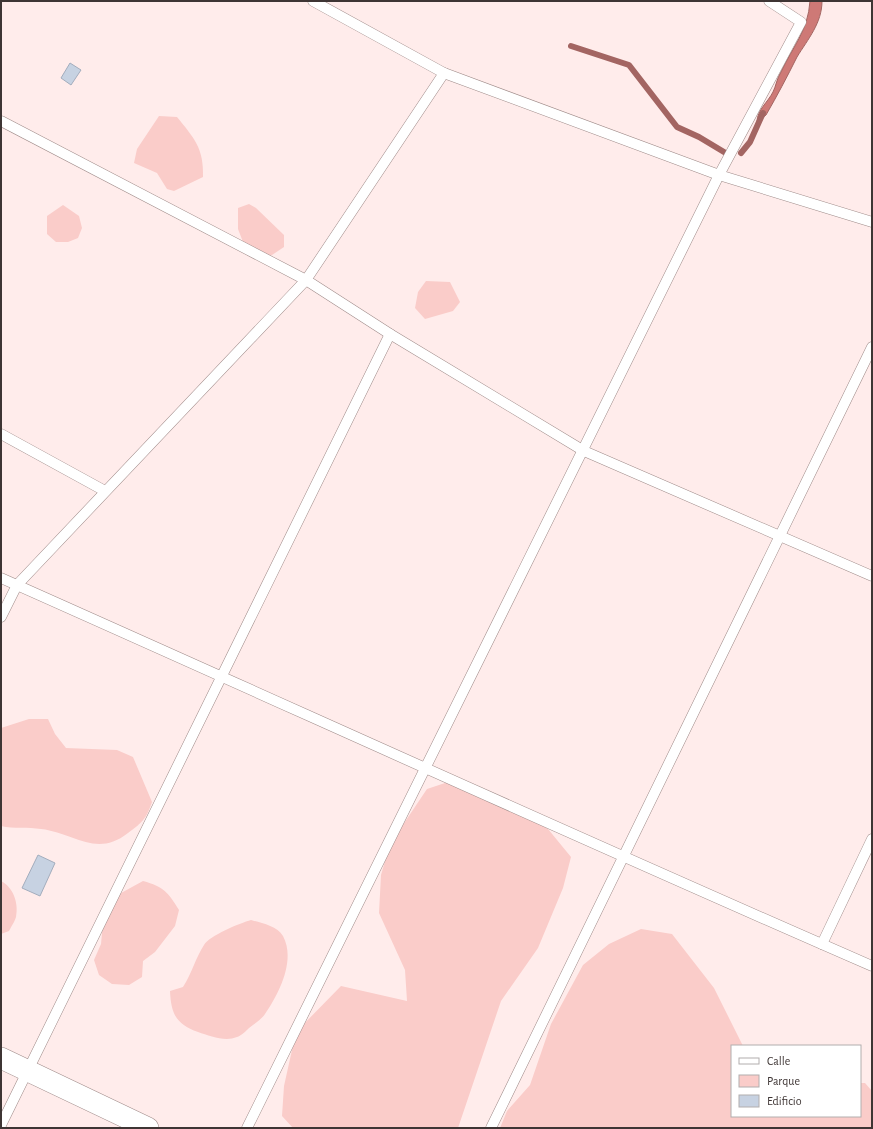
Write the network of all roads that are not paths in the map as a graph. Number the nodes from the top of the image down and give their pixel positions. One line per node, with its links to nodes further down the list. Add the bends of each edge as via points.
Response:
1 (313, 1): 3 (lane)
2 (769, 1): 5 (lane, via 801,22)
3 (444, 73): 5 (lane); 7 (lane)
4 (1, 121): 7 (lane)
5 (720, 176): 6 (lane); 11 (lane)
6 (872, 222)
7 (306, 280): 8 (lane); 12 (lane)
8 (390, 334): 11 (lane); 18 (lane)
9 (872, 347): 13 (lane)
10 (1, 434): 12 (lane)
11 (584, 451): 13 (lane); 19 (lane)
12 (104, 491): 16 (lane)
13 (781, 536): 14 (lane); 21 (lane)
14 (872, 576)
15 (1, 578): 16 (lane)
16 (17, 584): 17 (lane); 18 (lane)
17 (1, 617)
18 (222, 676): 19 (lane); 25 (lane)
19 (427, 767): 21 (lane); 28 (lane)
20 (872, 839): 22 (lane)
21 (624, 858): 22 (lane); 29 (lane)
22 (822, 944): 23 (lane)
23 (872, 966)
24 (1, 1058): 25 (street)
25 (29, 1071): 26 (lane); 27 (street)
26 (1, 1125)
27 (148, 1128)
28 (247, 1128)
29 (491, 1128)

